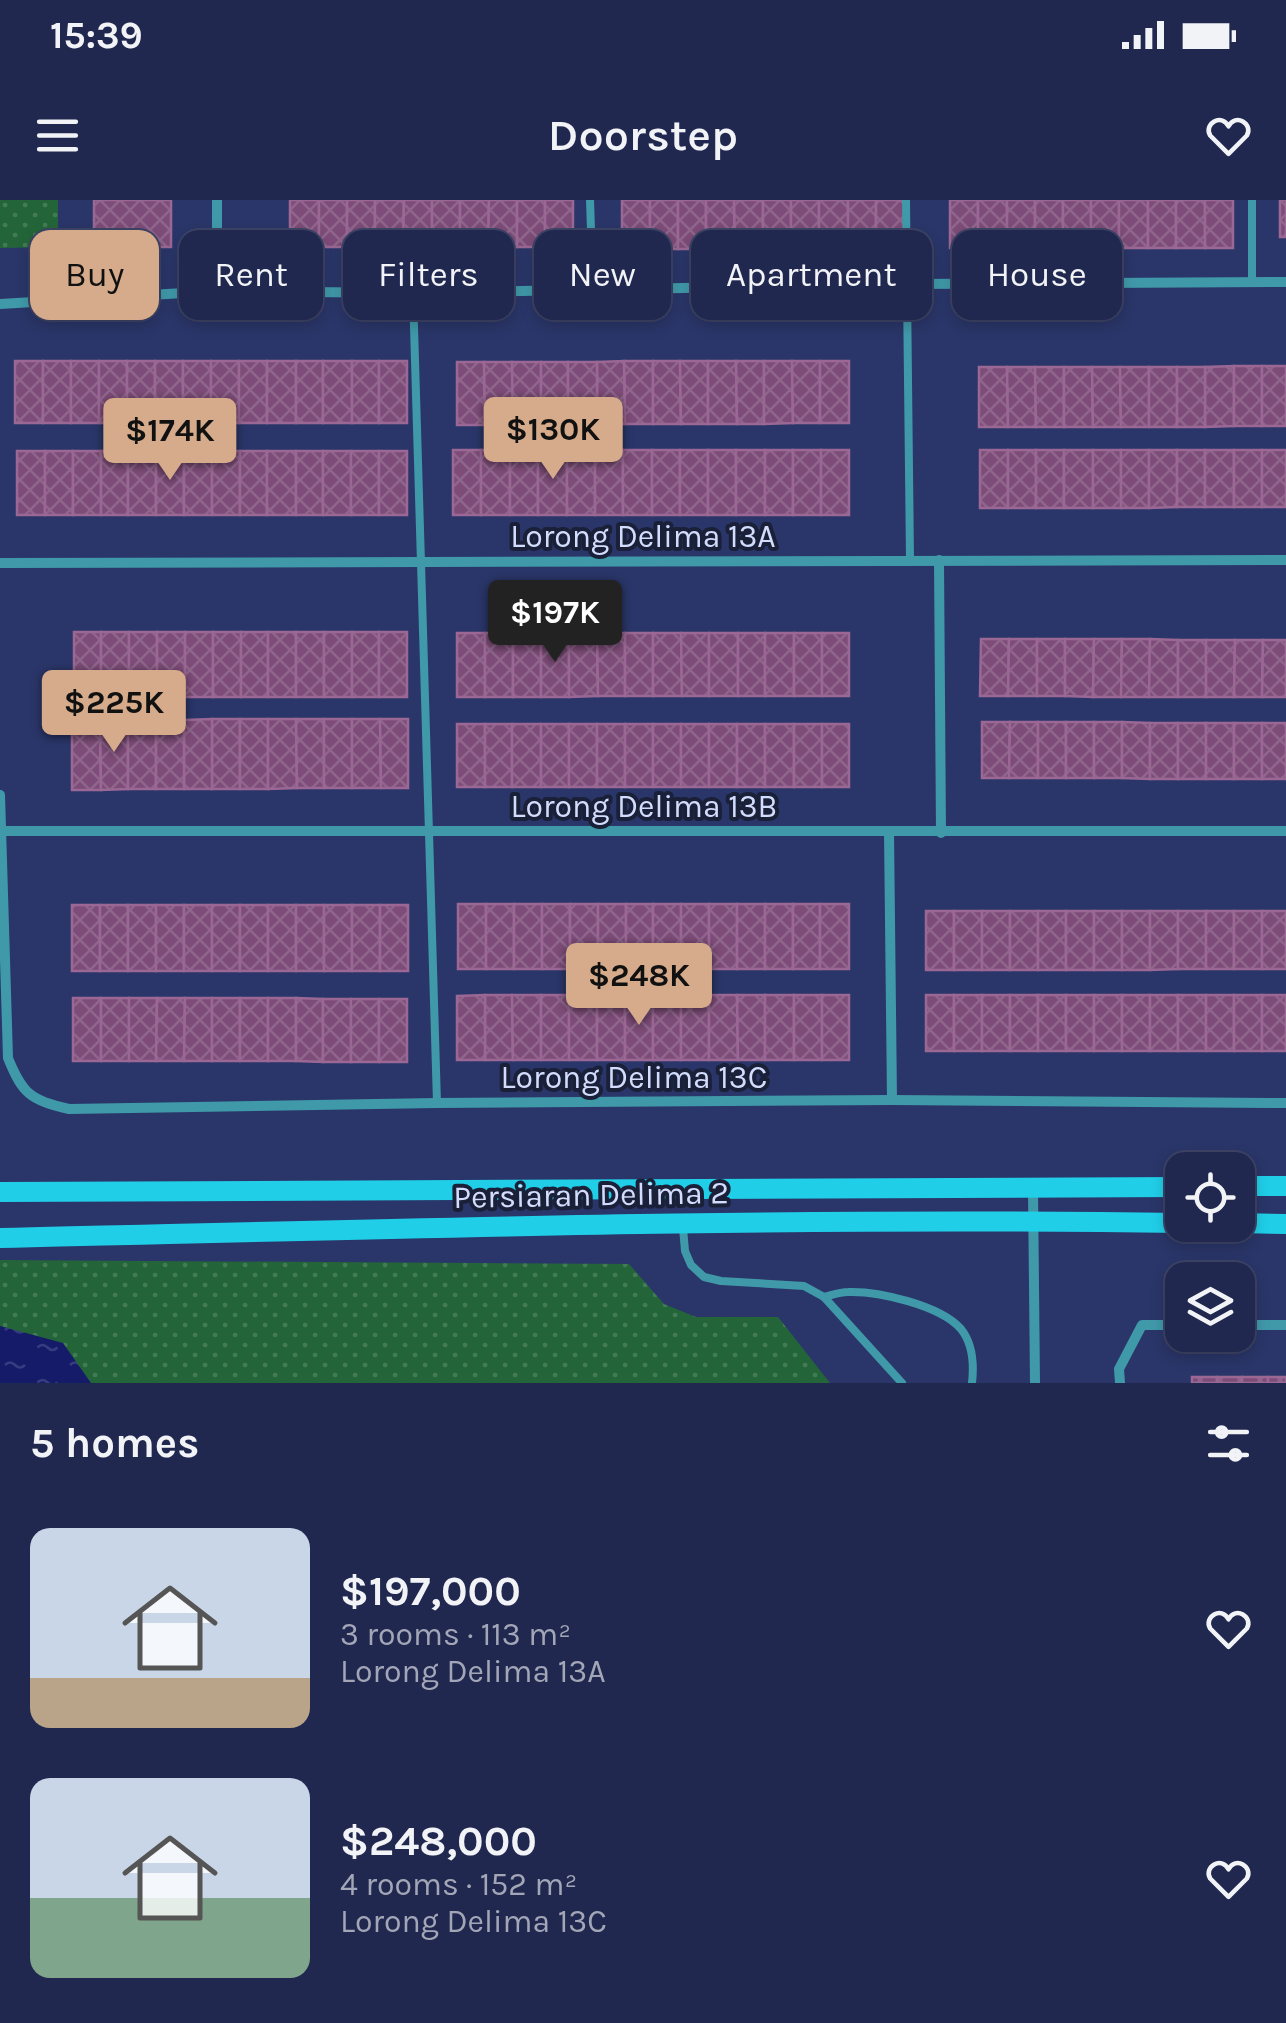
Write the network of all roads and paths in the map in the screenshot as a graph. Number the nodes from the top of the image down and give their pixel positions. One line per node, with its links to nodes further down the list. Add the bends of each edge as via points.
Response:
1 (218, 200): 5 (street)
2 (590, 200): 6 (lane)
3 (906, 200): 7 (lane)
4 (1252, 200): 8 (lane)
5 (218, 230)
6 (591, 230)
7 (906, 230)
8 (1252, 282): 9 (street); 10 (street)
9 (1286, 282)
10 (932, 284)
11 (179, 293): 12 (street)
12 (0, 304)
13 (414, 320): 18 (lane)
14 (907, 320): 15 (lane)
15 (910, 560): 16 (street, Lorong Delima 13A); 18 (street, Lorong Delima 13A)
16 (939, 560): 17 (street, Lorong Delima 13A); 25 (street)
17 (1286, 560)
18 (422, 562): 19 (street, Lorong Delima 13A); 22 (lane)
19 (0, 563)
20 (0, 795): 21 (street)
21 (1, 831): 22 (street, Lorong Delima 13B); 27 (street, Lorong Delima 13C, via 8,1058 17,1082 40,1104 69,1110)
22 (429, 831): 23 (street, Lorong Delima 13B); 27 (lane)
23 (889, 831): 25 (street, Lorong Delima 13B); 26 (street)
24 (1286, 831): 25 (street, Lorong Delima 13B)
25 (940, 832)
26 (892, 1100): 27 (street, Lorong Delima 13C); 28 (street, Lorong Delima 13C)
27 (437, 1103)
28 (1286, 1103)
29 (1255, 1186): 30 (street)
30 (1286, 1186)
31 (1165, 1187): 32 (street, Persiaran Delima 2)
32 (1034, 1189): 33 (street, Persiaran Delima 2); 34 (street)
33 (0, 1192)
34 (1034, 1221): 35 (street, Persiaran Delima 2); 36 (street, Persiaran Delima 2); 46 (street)
35 (1165, 1222)
36 (682, 1223): 39 (street, Persiaran Delima 2); 40 (lane, via 691,1265 704,1277 804,1286)
37 (1255, 1223): 38 (street)
38 (1286, 1224)
39 (0, 1238)
40 (824, 1298): 44 (lane); 45 (lane, via 886,1295 946,1318 971,1350)
41 (1165, 1325): 47 (street, via 1142,1325)
42 (1255, 1325): 43 (street)
43 (1286, 1325)
44 (902, 1383)
45 (972, 1383)
46 (1035, 1383)
47 (1120, 1383)

